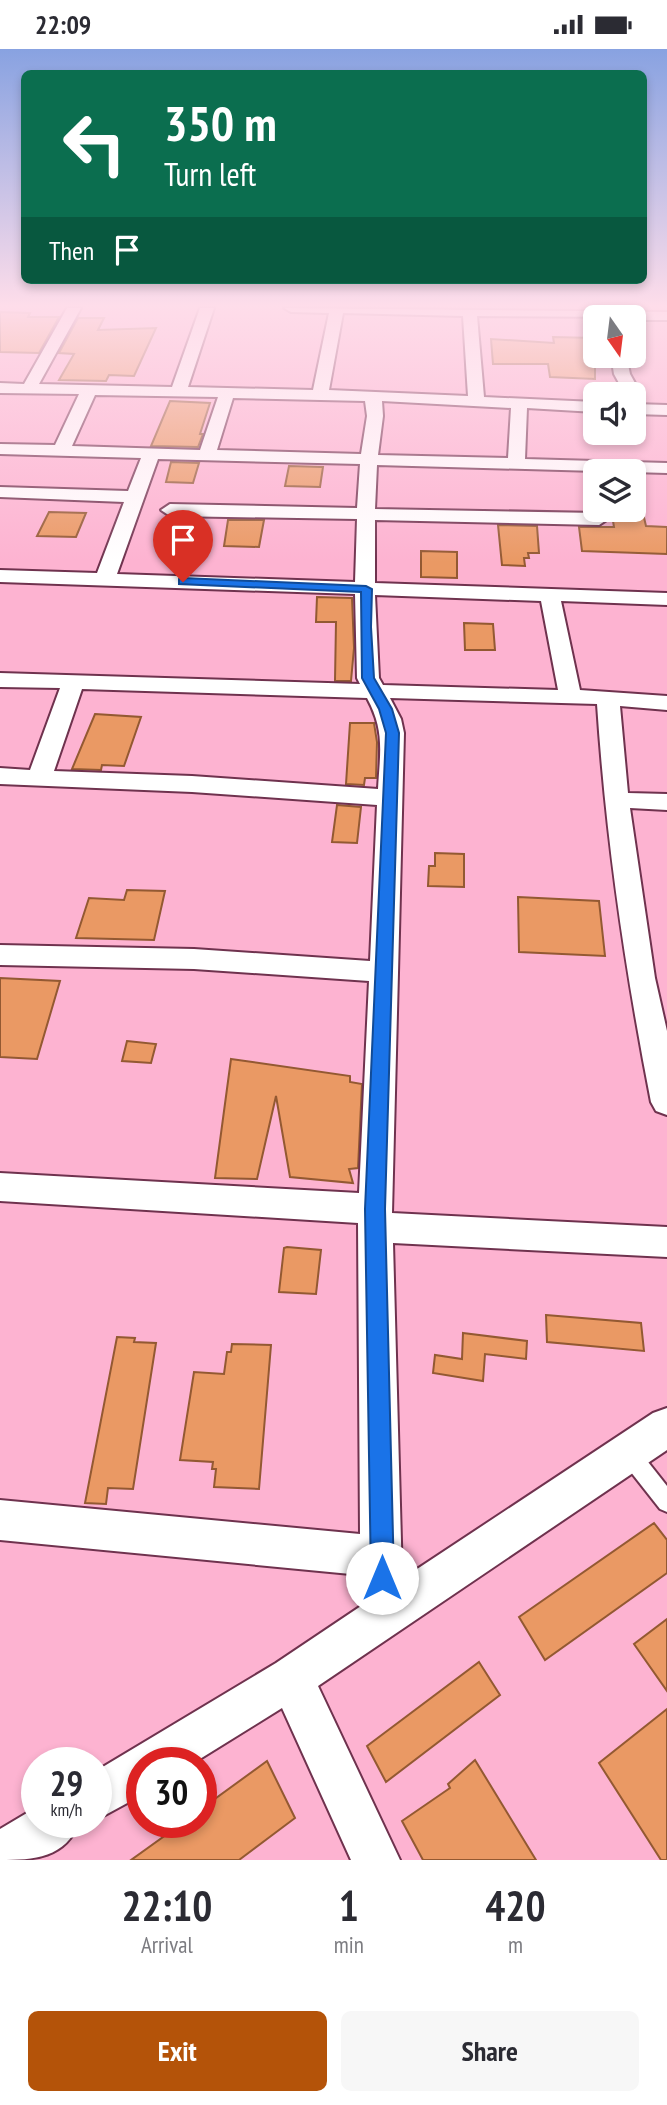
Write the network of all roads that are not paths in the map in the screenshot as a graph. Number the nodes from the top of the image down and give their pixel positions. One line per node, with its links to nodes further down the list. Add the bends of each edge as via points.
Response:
1 (88, 393): 13 (street)
2 (203, 393): 4 (street)
3 (475, 393): 7 (street)
4 (227, 394): 5 (street); 15 (street)
5 (320, 395): 6 (street)
6 (373, 396): 7 (street); 16 (street)
7 (476, 401): 8 (street)
8 (520, 403): 9 (street); 17 (street)
9 (583, 406)
10 (646, 409): 11 (street)
11 (667, 410)
12 (0, 449): 13 (street)
13 (61, 450): 14 (street)
14 (151, 454): 15 (street); 20 (street)
15 (206, 456): 16 (street)
16 (369, 460): 17 (street); 22 (street)
17 (517, 464): 18 (street)
18 (667, 468)
19 (0, 492): 20 (street)
20 (135, 497): 25 (street)
21 (170, 510): 22 (street)
22 (366, 515): 23 (street); 26 (street)
23 (583, 519)
24 (0, 576): 25 (street)
25 (105, 579): 26 (street)
26 (366, 589): 27 (street); 31 (street, via 368,678)
27 (550, 595): 28 (street); 32 (street)
28 (667, 599)
29 (0, 680): 30 (street)
30 (73, 682): 31 (street); 36 (street)
31 (375, 693): 32 (street); 37 (street, via 386,709 392,733)
32 (570, 695): 33 (street)
33 (608, 698): 34 (street); 38 (street)
34 (667, 703)
35 (0, 776): 36 (street)
36 (39, 778): 37 (street)
37 (390, 798): 41 (street)
38 (616, 800): 39 (street); 42 (street)
39 (667, 802)
40 (0, 955): 41 (street, via 194,959)
41 (384, 972): 45 (street)
42 (654, 978): 43 (street)
43 (667, 1102)
44 (0, 1187): 45 (street)
45 (375, 1218): 46 (street); 51 (street)
46 (667, 1242)
47 (667, 1427): 48 (street)
48 (629, 1454): 49 (lane); 52 (street)
49 (667, 1502)
50 (0, 1520): 51 (street)
51 (383, 1557): 52 (street)
52 (382, 1618): 53 (street)
53 (291, 1678): 54 (street); 57 (street)
54 (178, 1747)
55 (29, 1838): 56 (street)
56 (0, 1856)
57 (376, 1860)

